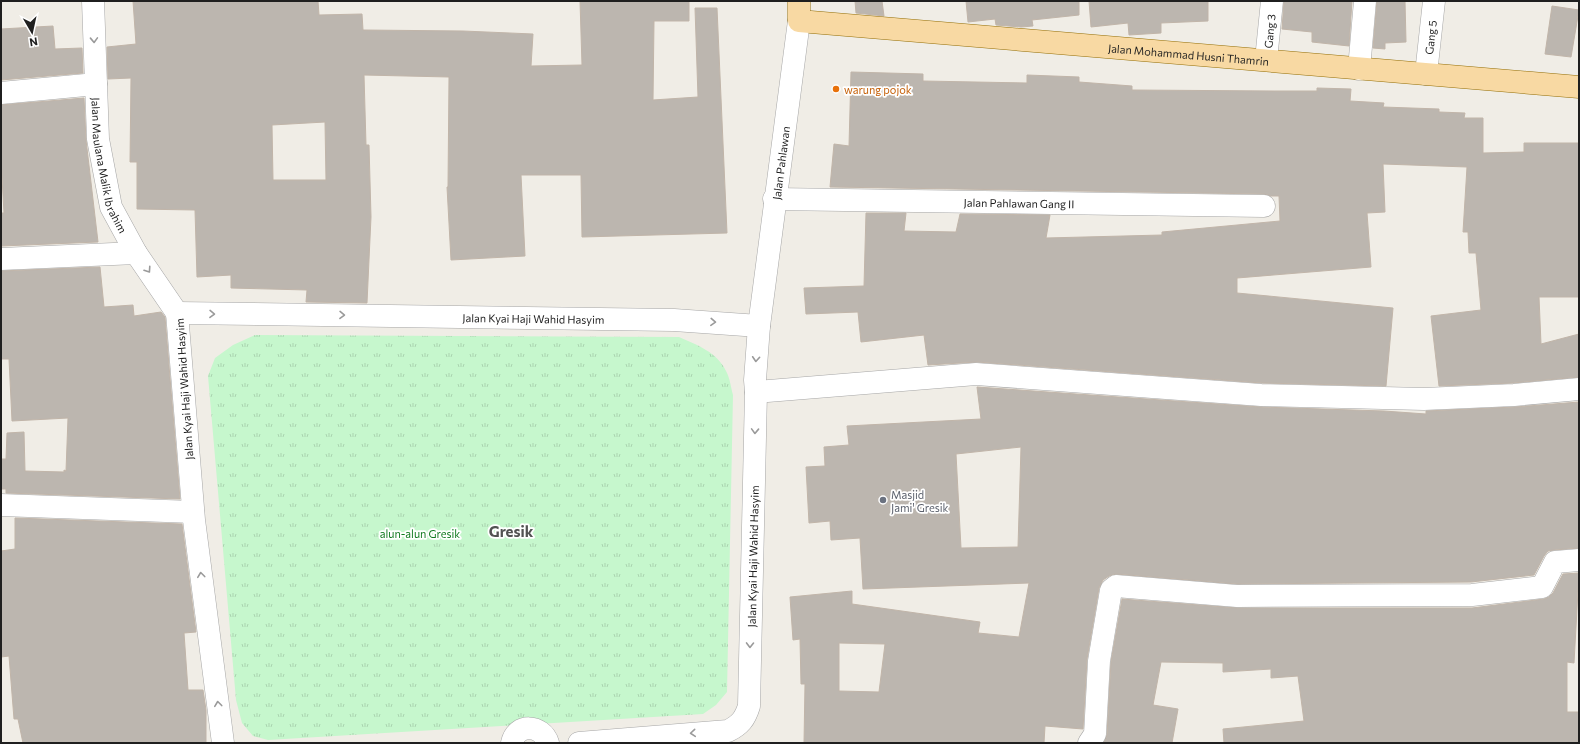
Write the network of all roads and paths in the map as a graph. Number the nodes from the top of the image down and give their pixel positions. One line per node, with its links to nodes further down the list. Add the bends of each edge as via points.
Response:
1 (93, 1): 9 (street, Jalan Maulana Malik Ibrahim, one-way to 9)
2 (1272, 1): 6 (street, Gang 3)
3 (1366, 1): 7 (street)
4 (1434, 1): 8 (street, Gang 5)
5 (799, 11): 6 (main road, Jalan Mohammad Husni Thamrin); 12 (street, Jalan Pahlawan)
6 (1266, 60): 7 (main road, Jalan Mohammad Husni Thamrin)
7 (1358, 68): 8 (main road, Jalan Mohammad Husni Thamrin)
8 (1426, 74): 10 (main road, Jalan Mohammad Husni Thamrin)
9 (96, 84): 11 (street); 14 (street, Jalan Maulana Malik Ibrahim, via 98,139 111,207)
10 (1579, 87)
11 (1, 93)
12 (774, 199): 13 (street, Jalan Pahlawan Gang II); 17 (street, Jalan Pahlawan)
13 (1264, 206)
14 (136, 253): 15 (street); 16 (street, Jalan Maulana Malik Ibrahim, one-way to 16)
15 (1, 259)
16 (177, 313): 17 (street, Jalan Kyai Haji Wahid Hasyim, one-way to 17, via 674,320); 21 (street, Jalan Kyai Haji Wahid Hasyim)
17 (759, 326): 19 (street, Jalan Kyai Haji Wahid Hasyim, one-way to 19)
18 (1579, 389): 19 (street, via 1424,399 1261,395 976,374)
19 (756, 392): 23 (street, Jalan Kyai Haji Wahid Hasyim, one-way to 23, via 749,706 745,717)
20 (1, 505): 21 (street)
21 (193, 512): 24 (street, Jalan Kyai Haji Wahid Hasyim, one-way to 21)
22 (1579, 560): 28 (street, via 1554,562 1542,586 1472,595 1237,596 1116,586 1111,590 1099,661 1095,734)
23 (731, 737): 27 (street, Jalan Kyai Haji Wahid Hasyim, one-way to 27)
24 (223, 743)
25 (512, 743): 26 (street, via 517,733 533,728 541,731)
26 (548, 743)
27 (579, 743)
28 (1089, 743)

